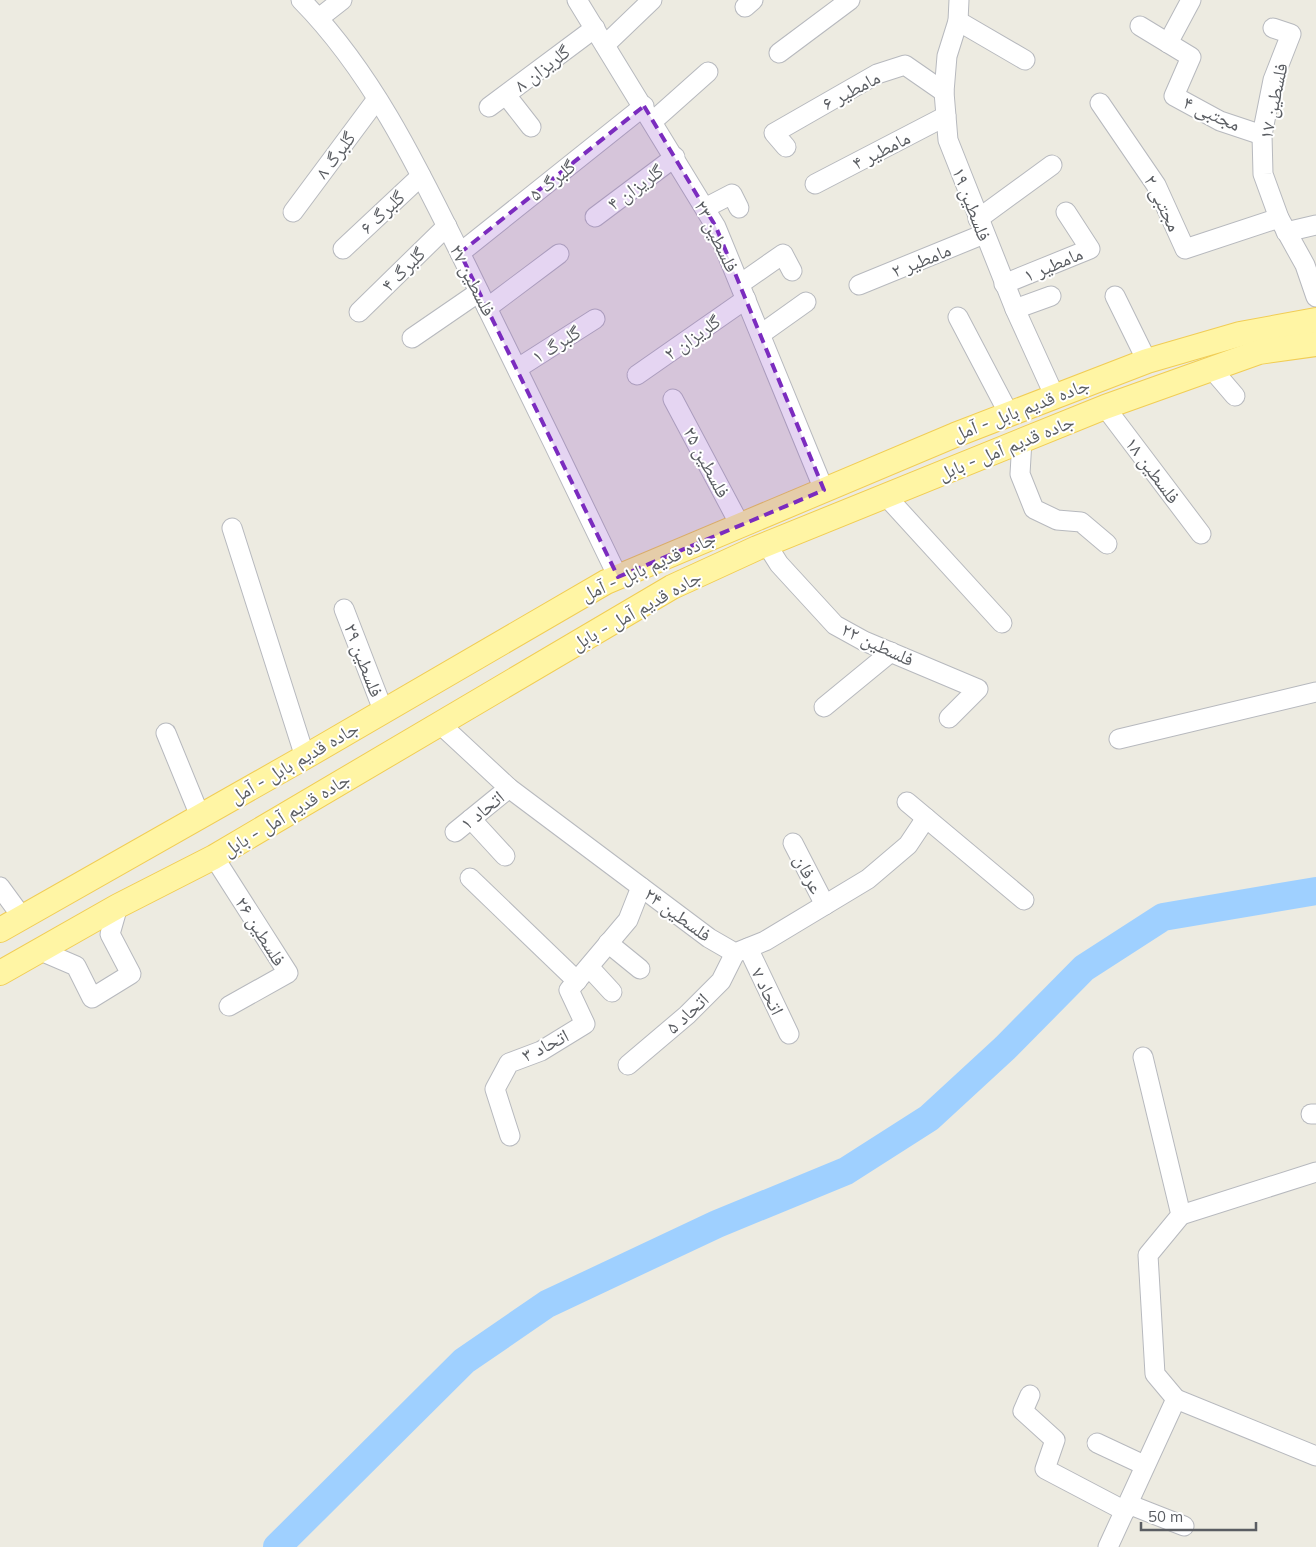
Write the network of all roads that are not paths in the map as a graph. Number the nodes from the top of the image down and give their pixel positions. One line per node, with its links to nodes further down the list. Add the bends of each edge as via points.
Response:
1 (301, 0): 8 (street, فلسطین ۲۷)
2 (342, 0): 8 (street)
3 (577, 0): 11 (street, فلسطین ۲۳)
4 (652, 0): 14 (street)
5 (850, 0): 15 (street)
6 (959, 0): 9 (street, فلسطین ۱۹)
7 (1192, 0): 13 (street)
8 (319, 18): 20 (street, فلسطین ۲۷)
9 (958, 21): 16 (street); 18 (street, فلسطین ۱۹, via 947,56)
10 (1140, 26): 13 (street, مجتبی ۴)
11 (594, 28): 14 (street, فلسطین ۲۳); 19 (street, گلریزان ۸)
12 (1273, 28): 26 (street, فلسطین ۱۷, via 1291,34 1273,80)
13 (1168, 42): 26 (street, مجتبی ۴, via 1192,57 1174,96 1220,121)
14 (605, 45): 23 (street, فلسطین ۲۳)
15 (779, 52)
16 (1025, 60)
17 (708, 72): 23 (street, گلبرگ ۵)
18 (944, 92): 24 (street, فلسطین ۱۹); 27 (street, مامطیر ۶, via 905,65 877,74 774,133)
19 (506, 95): 22 (street, گلریزان ۸); 25 (street)
20 (377, 98): 30 (street, فلسطین ۲۷); 34 (street, گلبرگ ۸)
21 (1100, 103): 37 (street, مجتبی ۲, via 1156,184 1185,249)
22 (489, 107)
23 (648, 114): 28 (street, فلسطین ۲۳); 42 (street, گلبرگ ۵)
24 (946, 116): 31 (street, مامطیر ۴); 40 (street, فلسطین ۱۹, via 948,140)
25 (531, 127)
26 (1262, 134): 37 (street, فلسطین ۱۷, via 1263,174)
27 (786, 147)
28 (675, 158): 32 (street, فلسطین ۲۳); 36 (street, گلریزان ۴)
29 (1052, 165): 40 (street, مامطیر ۲)
30 (421, 176): 39 (street, فلسطین ۲۷); 41 (street, گلبرگ ۶)
31 (815, 184)
32 (705, 208): 33 (street, via 732,194); 47 (street, فلسطین ۲۳)
33 (738, 208)
34 (292, 212)
35 (1066, 212): 45 (street, مامطیر ۱, via 1090,249)
36 (594, 216)
37 (1282, 225): 38 (street); 50 (street, فلسطین ۱۷, via 1305,265)
38 (1316, 225)
39 (446, 226): 42 (street, فلسطین ۲۷); 54 (street, گلبرگ ۴)
40 (981, 226): 45 (street, فلسطین ۱۹); 46 (street, مامطیر ۲)
41 (343, 249)
42 (460, 253): 51 (street, فلسطین ۲۷)
43 (559, 254): 51 (street)
44 (792, 271): 47 (street, گلریزان ۲, via 783,254)
45 (1004, 284): 53 (street, فلسطین ۱۹)
46 (858, 285)
47 (743, 292): 58 (street, فلسطین ۲۳); 64 (street, گلریزان ۲)
48 (1051, 296): 53 (street)
49 (1115, 296): 61 (street)
50 (1316, 297)
51 (483, 300): 59 (street); 62 (street, فلسطین ۲۷)
52 (806, 302): 58 (street)
53 (1015, 308): 66 (street, فلسطین ۱۹)
54 (359, 312)
55 (958, 317): 69 (street)
56 (595, 319): 62 (street, گلبرگ ۱)
57 (1316, 320): 61 (main road, جاده قدیم بابل - آمل, via 1240,334)
58 (761, 334): 71 (street, فلسطین ۲۳)
59 (412, 338)
60 (1316, 344): 63 (main road, جاده قدیم آمل - بابل, via 1259,352)
61 (1146, 361): 66 (main road, جاده قدیم بابل - آمل)
62 (518, 368): 78 (street, فلسطین ۲۷)
63 (1212, 368): 65 (street); 68 (main road, جاده قدیم آمل - بابل)
64 (637, 375)
65 (1235, 396)
66 (1055, 397): 69 (main road, جاده قدیم بابل - آمل)
67 (673, 399): 73 (street, فلسطین ۲۵)
68 (1105, 407): 70 (main road, جاده قدیم آمل - بابل); 75 (street, فلسطین ۱۸)
69 (1009, 414): 71 (main road, جاده قدیم بابل - آمل)
70 (1022, 440): 72 (main road, جاده قدیم آمل - بابل); 76 (street, via 1020,474 1034,509 1058,520 1081,522)
71 (824, 490): 73 (main road, جاده قدیم بابل - آمل)
72 (886, 496): 77 (main road, جاده قدیم آمل - بابل); 80 (street)
73 (740, 525): 78 (main road, جاده قدیم بابل - آمل)
74 (232, 528): 89 (street)
75 (1201, 534)
76 (1107, 544)
77 (767, 545): 81 (street, فلسطین ۲۲, via 779,564 835,625); 86 (main road, جاده قدیم آمل - بابل, via 672,588)
78 (618, 577): 84 (main road, جاده قدیم بابل - آمل)
79 (344, 608): 84 (street, فلسطین ۲۹)
80 (1002, 623)
81 (891, 652): 83 (street); 85 (street, فلسطین ۲۲, via 978,689)
82 (1316, 692): 88 (street)
83 (824, 707)
84 (383, 710): 89 (main road, جاده قدیم بابل - آمل)
85 (949, 718)
86 (439, 723): 90 (street, فلسطین ۲۴); 98 (main road, جاده قدیم آمل - بابل)
87 (166, 733): 92 (street)
88 (1119, 739)
89 (305, 757): 92 (main road, جاده قدیم بابل - آمل)
90 (509, 788): 94 (street, اتحاد ۱); 101 (street, فلسطین ۲۴)
91 (907, 802): 93 (street)
92 (200, 816): 105 (main road, جاده قدیم بابل - آمل)
93 (926, 818): 102 (street); 103 (street, via 908,845 868,879)
94 (471, 819): 95 (street, اتحاد ۱); 97 (street)
95 (455, 832)
96 (793, 843): 103 (street, عرفان)
97 (505, 856)
98 (214, 857): 104 (main road, جاده قدیم آمل - بابل); 114 (street, فلسطين ٢۶, via 288,973)
99 (470, 878): 112 (street)
100 (0, 886): 105 (street)
101 (641, 887): 107 (street, via 628,920); 109 (street, فلسطین ۲۴, via 709,938)
102 (1024, 900)
103 (825, 905): 109 (street, via 765,941)
104 (118, 906): 108 (main road, جاده قدیم آمل - بابل); 108 (street, via 110,934 131,974 92,998 76,966)
105 (22, 917): 106 (main road, جاده قدیم بابل - آمل)
106 (0, 930)
107 (608, 943): 110 (street); 112 (street)
108 (41, 950): 111 (main road, جاده قدیم آمل - بابل)
109 (741, 951): 115 (street, اتحاد ۷); 117 (street, اتحاد ۵, via 720,981 686,1016)
110 (640, 969)
111 (0, 973)
112 (583, 974): 113 (street); 118 (street, اتحاد ۳, via 569,990 585,1024 541,1051 509,1063 495,1089)
113 (612, 992)
114 (229, 1006)
115 (789, 1034)
116 (1143, 1057): 120 (street)
117 (628, 1065)
118 (510, 1136)
119 (1316, 1172): 120 (street)
120 (1181, 1215): 122 (street, via 1148,1255 1155,1374)
121 (1030, 1395): 126 (street, via 1023,1411 1055,1440 1045,1469)
122 (1176, 1399): 124 (street); 125 (street)
123 (1097, 1443): 125 (street)
124 (1316, 1456)
125 (1144, 1465): 126 (street)
126 (1126, 1507): 127 (street); 128 (street)
127 (1184, 1526)
128 (1108, 1547)

